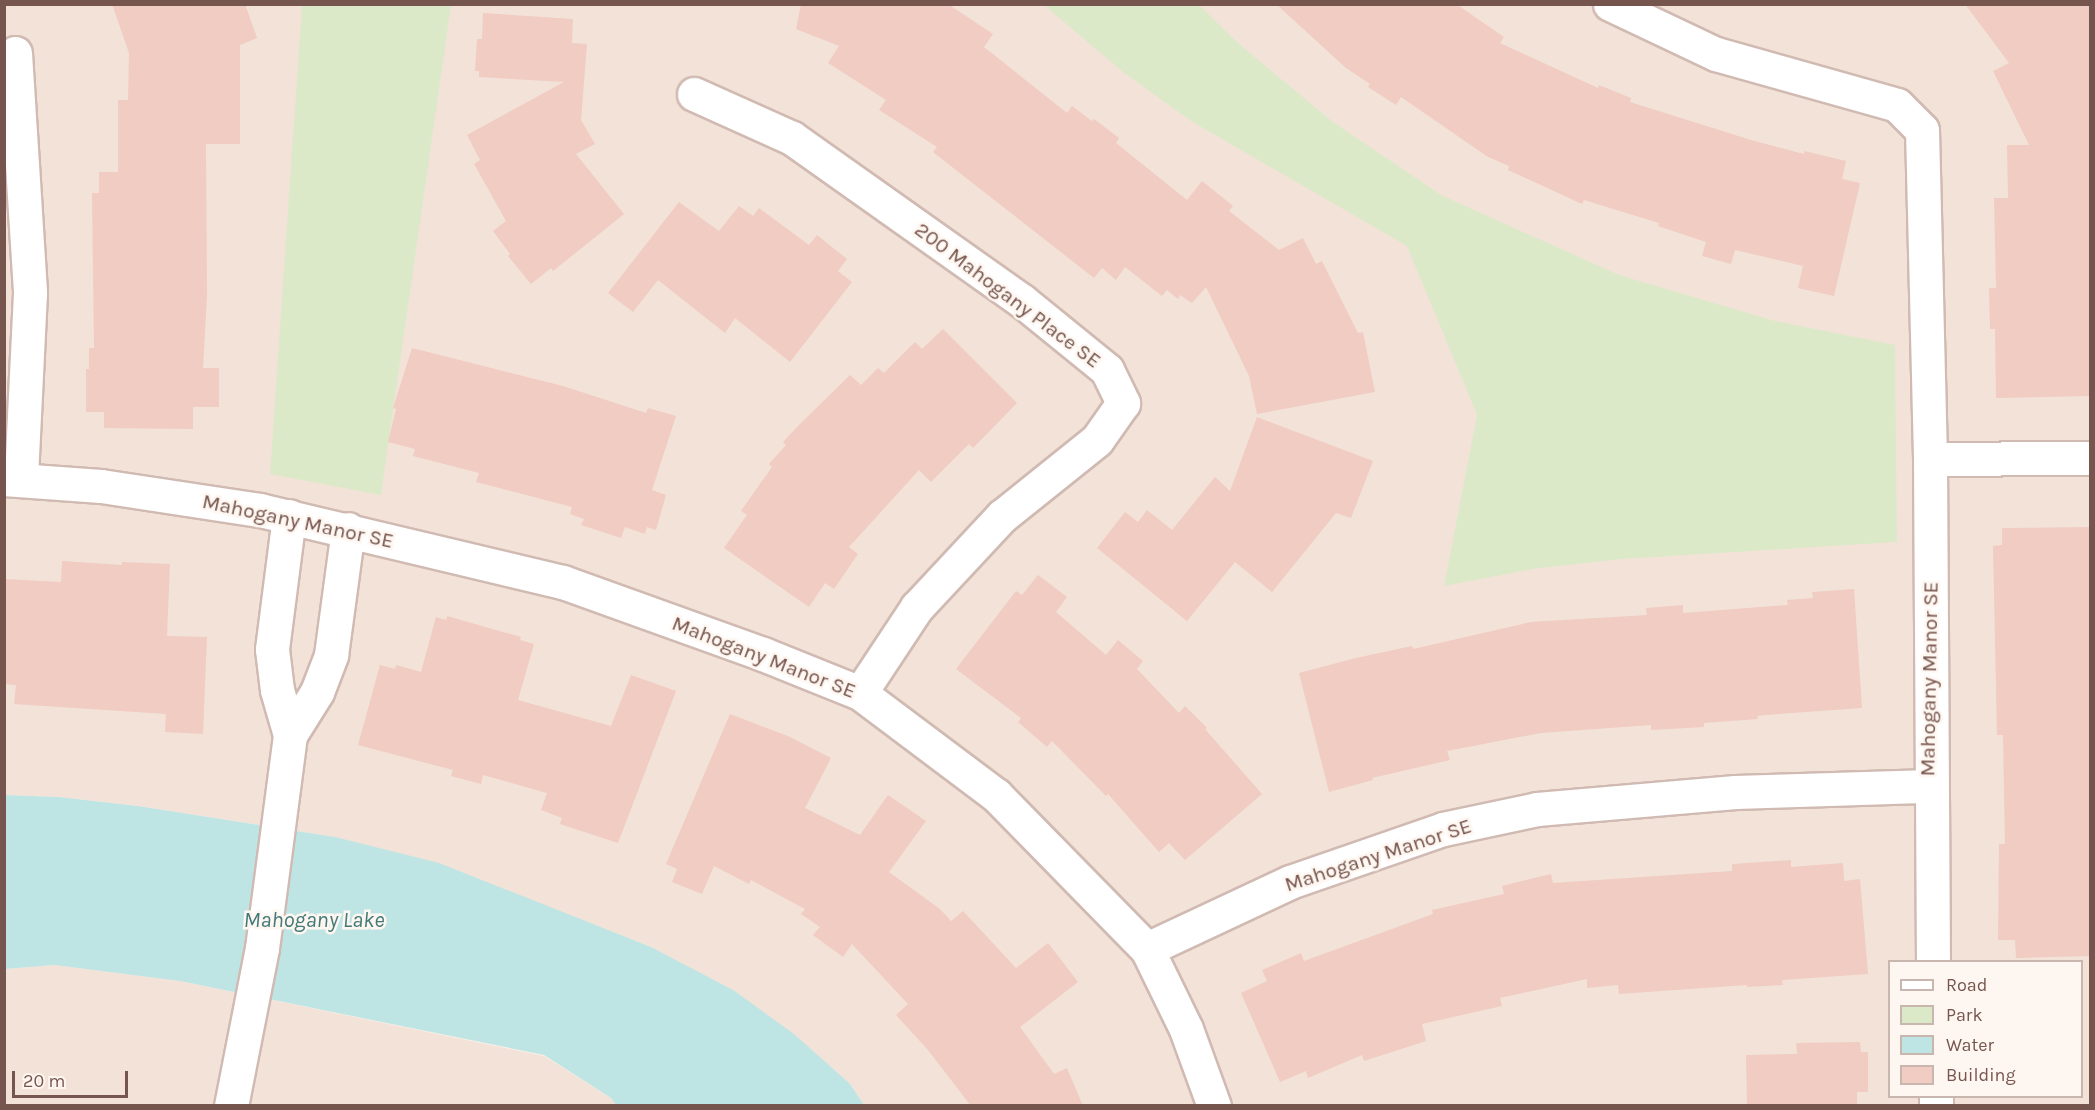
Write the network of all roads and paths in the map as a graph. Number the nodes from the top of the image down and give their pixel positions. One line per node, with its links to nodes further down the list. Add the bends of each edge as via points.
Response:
1 (1610, 4): 5 (street, Mahogany Manor SE, via 1716,54 1897,105 1922,130)
2 (15, 53): 6 (street, via 30,293)
3 (694, 94): 9 (street, 200 Mahogany Place SE, via 792,138 1021,300 1107,370 1123,403 1097,440 1002,516 917,607)
4 (2091, 458): 5 (street)
5 (1930, 459): 11 (street, Mahogany Manor SE)
6 (13, 479): 7 (street, Mahogany Manor SE, via 180,497)
7 (289, 516): 8 (street, Mahogany Manor SE); 10 (street, via 272,649 277,690)
8 (348, 529): 9 (street, Mahogany Manor SE, via 563,582); 10 (street, via 331,655 320,685)
9 (860, 693): 12 (street, Mahogany Manor SE, via 996,795)
10 (290, 735): 14 (street, via 262,948)
11 (1930, 786): 12 (street, Mahogany Manor SE, via 1735,792 1537,809 1443,830 1290,882); 13 (street)
12 (1147, 949): 15 (street, via 1186,1029)
13 (1933, 960)
14 (231, 1106)
15 (1214, 1106)

